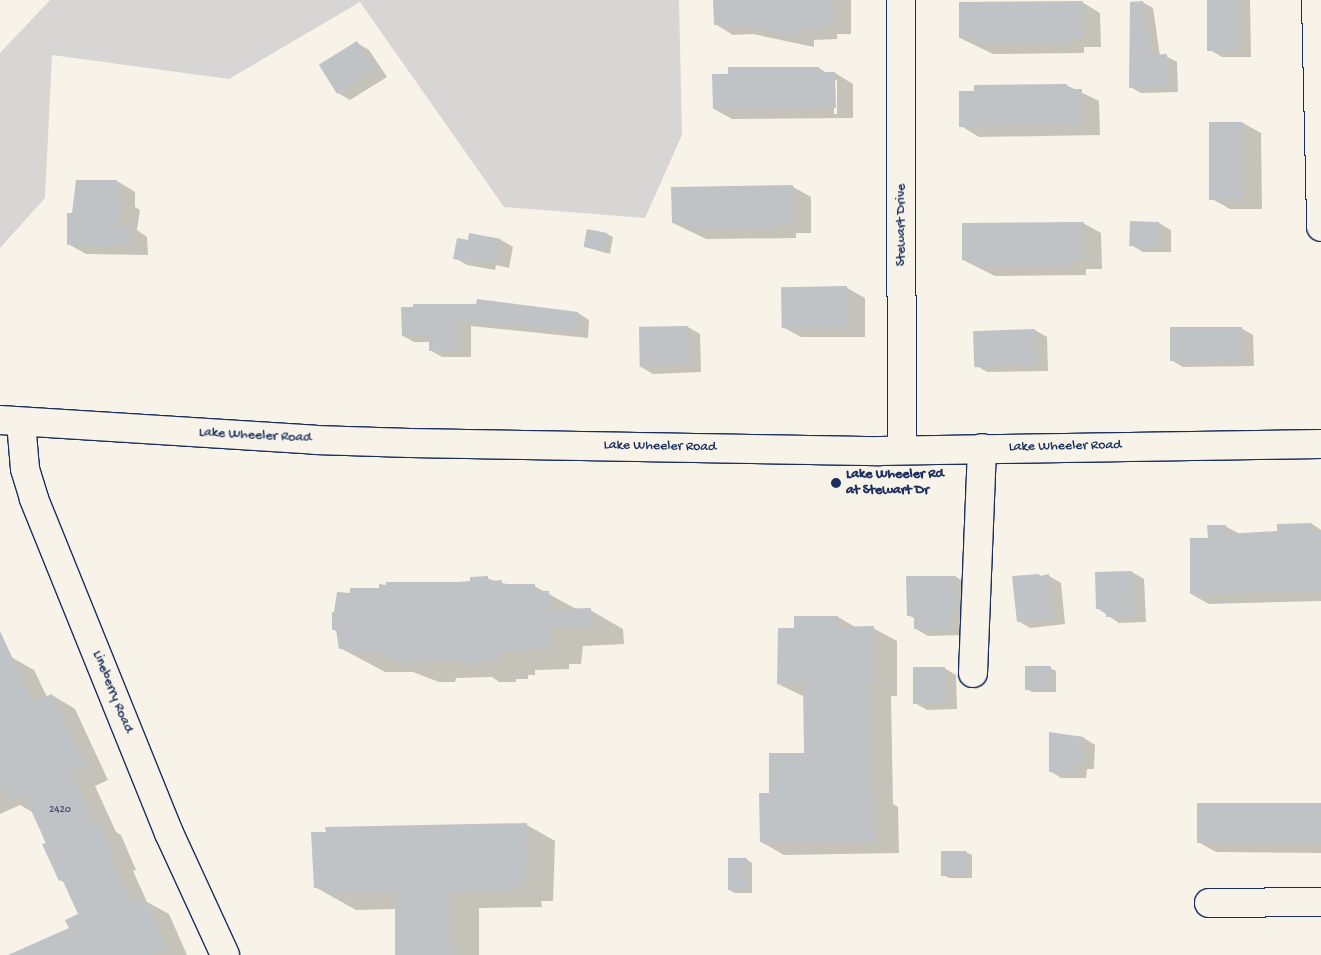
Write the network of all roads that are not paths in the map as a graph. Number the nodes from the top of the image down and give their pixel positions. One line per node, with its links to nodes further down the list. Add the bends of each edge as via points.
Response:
1 (901, 0): 7 (street, Stewart Drive)
2 (1316, 0): 3 (street)
3 (1321, 226)
4 (10, 421): 7 (street, Lake Wheeler Road, via 410,444); 11 (street, Lineberry Road, via 34,499 169,834)
5 (1321, 444): 6 (street, Lake Wheeler Road)
6 (982, 448): 7 (street, Lake Wheeler Road); 8 (street)
7 (902, 450)
8 (974, 673)
9 (1321, 902): 10 (street)
10 (1210, 904)
11 (225, 955)

